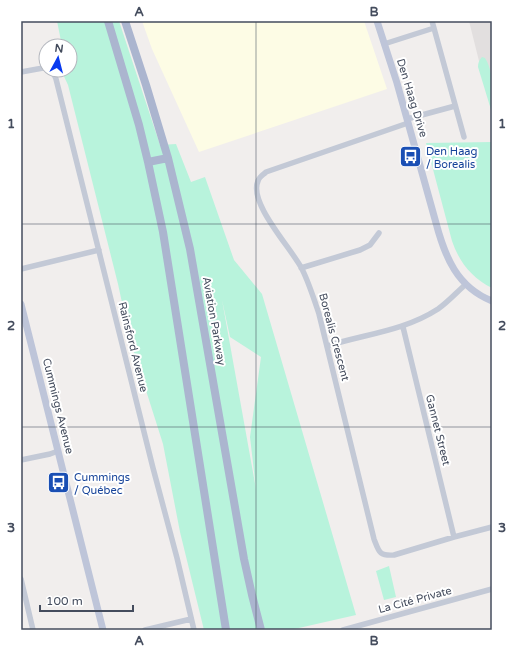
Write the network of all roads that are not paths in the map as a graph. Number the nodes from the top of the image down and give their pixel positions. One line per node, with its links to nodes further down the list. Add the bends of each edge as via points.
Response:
1 (108, 21): 14 (main road)
2 (125, 21): 13 (main road, Aviation Parkway)
3 (377, 21): 6 (street, Den Haag Drive)
4 (432, 21): 5 (street)
5 (434, 28): 6 (street); 10 (street)
6 (384, 44): 11 (street, Den Haag Drive)
7 (38, 69): 8 (street)
8 (21, 72)
9 (56, 78): 16 (street, Rainsford Avenue)
10 (455, 106): 11 (street); 12 (street)
11 (408, 121): 17 (street, Borealis Crescent, via 266,172 260,177 256,189 260,204); 19 (street, Den Haag Drive, via 441,244 452,266)
12 (464, 137)
13 (168, 158): 14 (main road); 31 (main road, Aviation Parkway, via 190,249 244,560)
14 (148, 162): 36 (main road, via 171,279)
15 (380, 233): 17 (street, via 370,245 360,250)
16 (99, 250): 18 (street); 30 (street, Rainsford Avenue)
17 (301, 268): 23 (street, Borealis Crescent, via 312,292)
18 (21, 269)
19 (466, 284): 20 (street, Den Haag Drive); 22 (street, via 439,308)
20 (492, 301)
21 (21, 304): 24 (street, Cummings Avenue)
22 (403, 327): 23 (street); 27 (street, Gannet Street)
23 (327, 346): 27 (street, Borealis Crescent, via 378,550 385,556 394,555)
24 (58, 451): 25 (street); 33 (street, Cummings Avenue)
25 (21, 460)
26 (492, 528): 27 (street, Borealis Crescent)
27 (454, 537)
28 (21, 579): 32 (street)
29 (492, 589): 39 (street, La Cité Private)
30 (191, 619): 34 (street); 35 (street, Rainsford Avenue)
31 (258, 621): 37 (main road, Aviation Parkway); 38 (main road)
32 (33, 630)
33 (103, 630)
34 (145, 630)
35 (194, 630)
36 (226, 630)
37 (261, 630)
38 (264, 630)
39 (343, 630)

